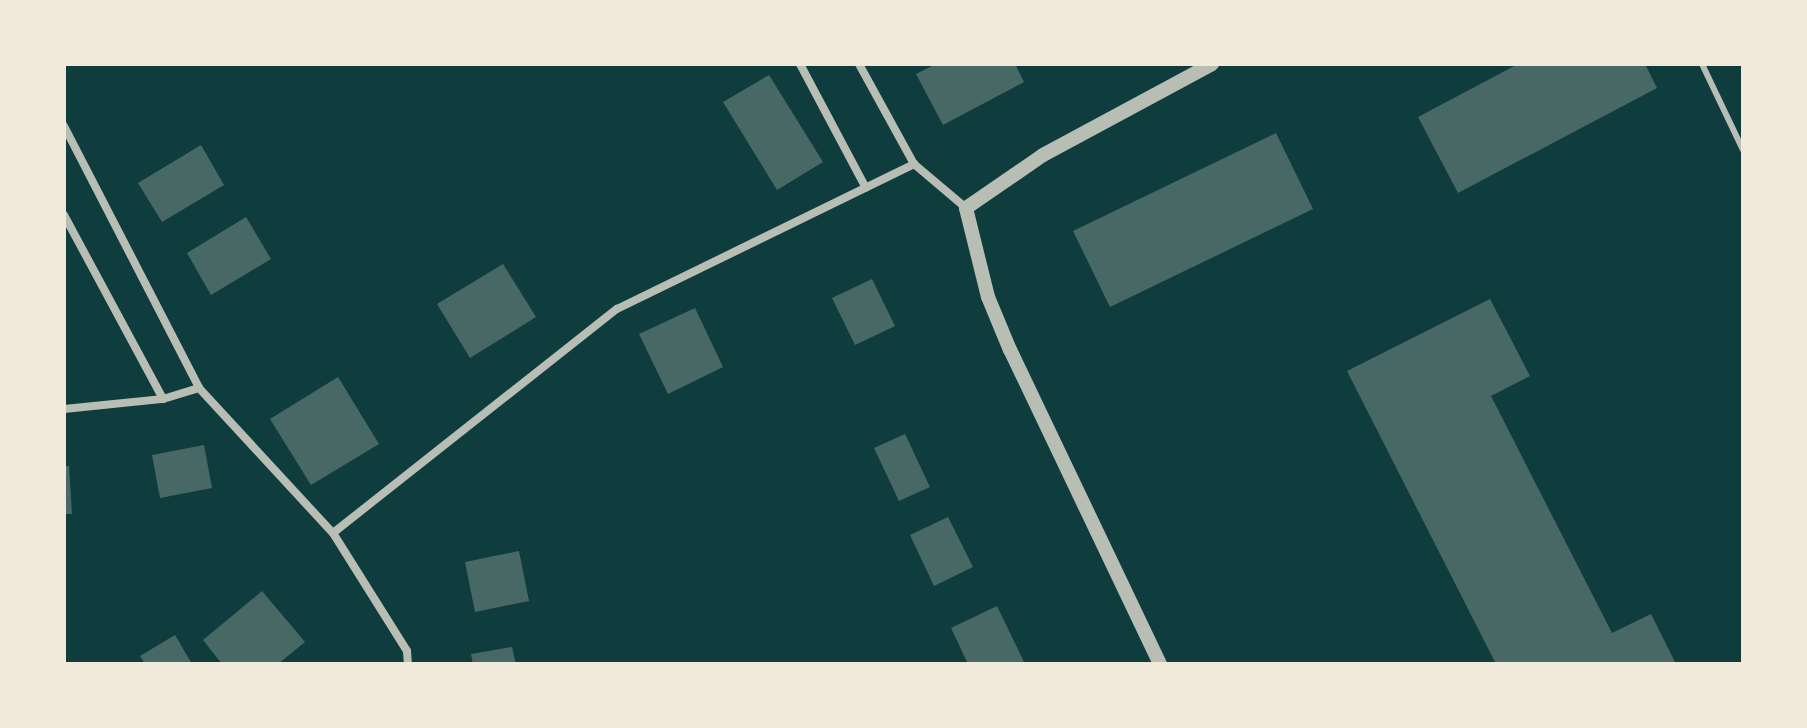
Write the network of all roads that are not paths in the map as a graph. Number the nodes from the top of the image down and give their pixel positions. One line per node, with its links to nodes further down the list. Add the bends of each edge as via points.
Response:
1 (800, 64): 8 (street)
2 (859, 64): 7 (street)
3 (1212, 64): 9 (street, via 1043,155)
4 (1702, 64): 6 (lane)
5 (64, 126): 11 (street)
6 (1743, 150)
7 (914, 164): 8 (street); 9 (street)
8 (866, 188): 14 (street, via 617,309)
9 (966, 208): 16 (street, via 988,297 1010,350)
10 (64, 215): 12 (street)
11 (199, 388): 12 (street); 14 (street)
12 (163, 399): 13 (street)
13 (64, 409)
14 (333, 533): 15 (street, via 407,651)
15 (408, 664)
16 (1160, 664)

